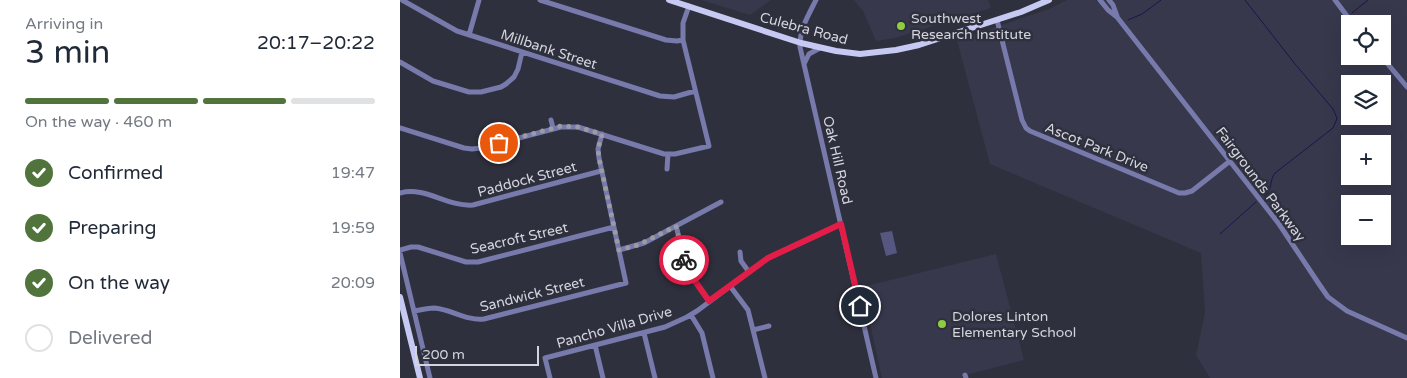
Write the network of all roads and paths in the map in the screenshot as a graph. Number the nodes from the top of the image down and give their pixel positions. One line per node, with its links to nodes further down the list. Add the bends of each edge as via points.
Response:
1 (402, 0): 14 (street, Millbank Street)
2 (479, 0): 14 (street)
3 (540, 0): 15 (street, via 666,40)
4 (669, 0): 10 (main road, Culebra Road)
5 (816, 0): 16 (street)
6 (1049, 0): 13 (main road, Culebra Road)
7 (1100, 0): 12 (street, Fairgrounds Parkway)
8 (1109, 0): 12 (street, Fairgrounds Parkway)
9 (1334, 0): 11 (street)
10 (689, 6): 15 (street, via 683,23); 16 (main road, Culebra Road)
11 (1346, 15)
12 (1117, 17): 29 (street, Fairgrounds Parkway)
13 (997, 20): 17 (main road, Culebra Road, via 896,50 860,54); 29 (street, Ascot Park Drive, via 1022,120 1030,131 1179,193 1192,191)
14 (469, 35): 18 (street, Millbank Street)
15 (683, 40): 23 (street)
16 (800, 42): 17 (main road, Culebra Road); 20 (street, Oak Hill Road)
17 (820, 48): 20 (street, via 809,54)
18 (522, 52): 19 (street, via 518,69 510,81 481,92 469,92 433,81); 23 (street, Millbank Street, via 660,96)
19 (400, 62)
20 (804, 64): 34 (street, Oak Hill Road)
21 (1389, 65): 22 (street)
22 (1407, 87)
23 (696, 91): 28 (street, via 709,146)
24 (550, 120): 26 (street)
25 (400, 128): 26 (street, via 472,149)
26 (553, 128): 27 (street, via 578,127)
27 (602, 134): 28 (street); 31 (street, via 598,149)
28 (668, 154): 30 (street)
29 (1230, 161): 49 (street, Fairgrounds Parkway, via 1279,224 1328,297 1347,311)
30 (667, 169)
31 (601, 171): 32 (street, Paddock Street, via 473,205 420,192); 36 (street)
32 (400, 193)
33 (721, 202): 35 (street)
34 (841, 224): 40 (street, Pancho Villa Drive, via 772,256); 58 (street, Oak Hill Road)
35 (676, 226): 37 (street, via 638,245); 43 (street, via 688,271)
36 (614, 227): 37 (street); 38 (street, Seacroft Street, via 478,262 466,262 411,247)
37 (619, 250): 44 (street, Sandwick Street, via 626,282 484,319 440,309)
38 (400, 251): 44 (street)
39 (740, 252): 40 (street, via 741,261)
40 (749, 272): 41 (street, Pancho Villa Drive)
41 (730, 286): 43 (street, Pancho Villa Drive); 47 (street, via 748,310)
42 (400, 297): 51 (main road)
43 (709, 301): 45 (street, Pancho Villa Drive)
44 (414, 311): 52 (street)
45 (691, 314): 48 (street, Pancho Villa Drive); 56 (street, via 702,333)
46 (769, 326): 47 (street)
47 (753, 330): 57 (street)
48 (644, 333): 50 (street, Pancho Villa Drive); 55 (street)
49 (1407, 338)
50 (595, 345): 53 (street, Pancho Villa Drive, via 545,358); 54 (street)
51 (420, 378)
52 (430, 378)
53 (550, 378)
54 (603, 378)
55 (655, 378)
56 (713, 378)
57 (764, 378)
58 (876, 378)

